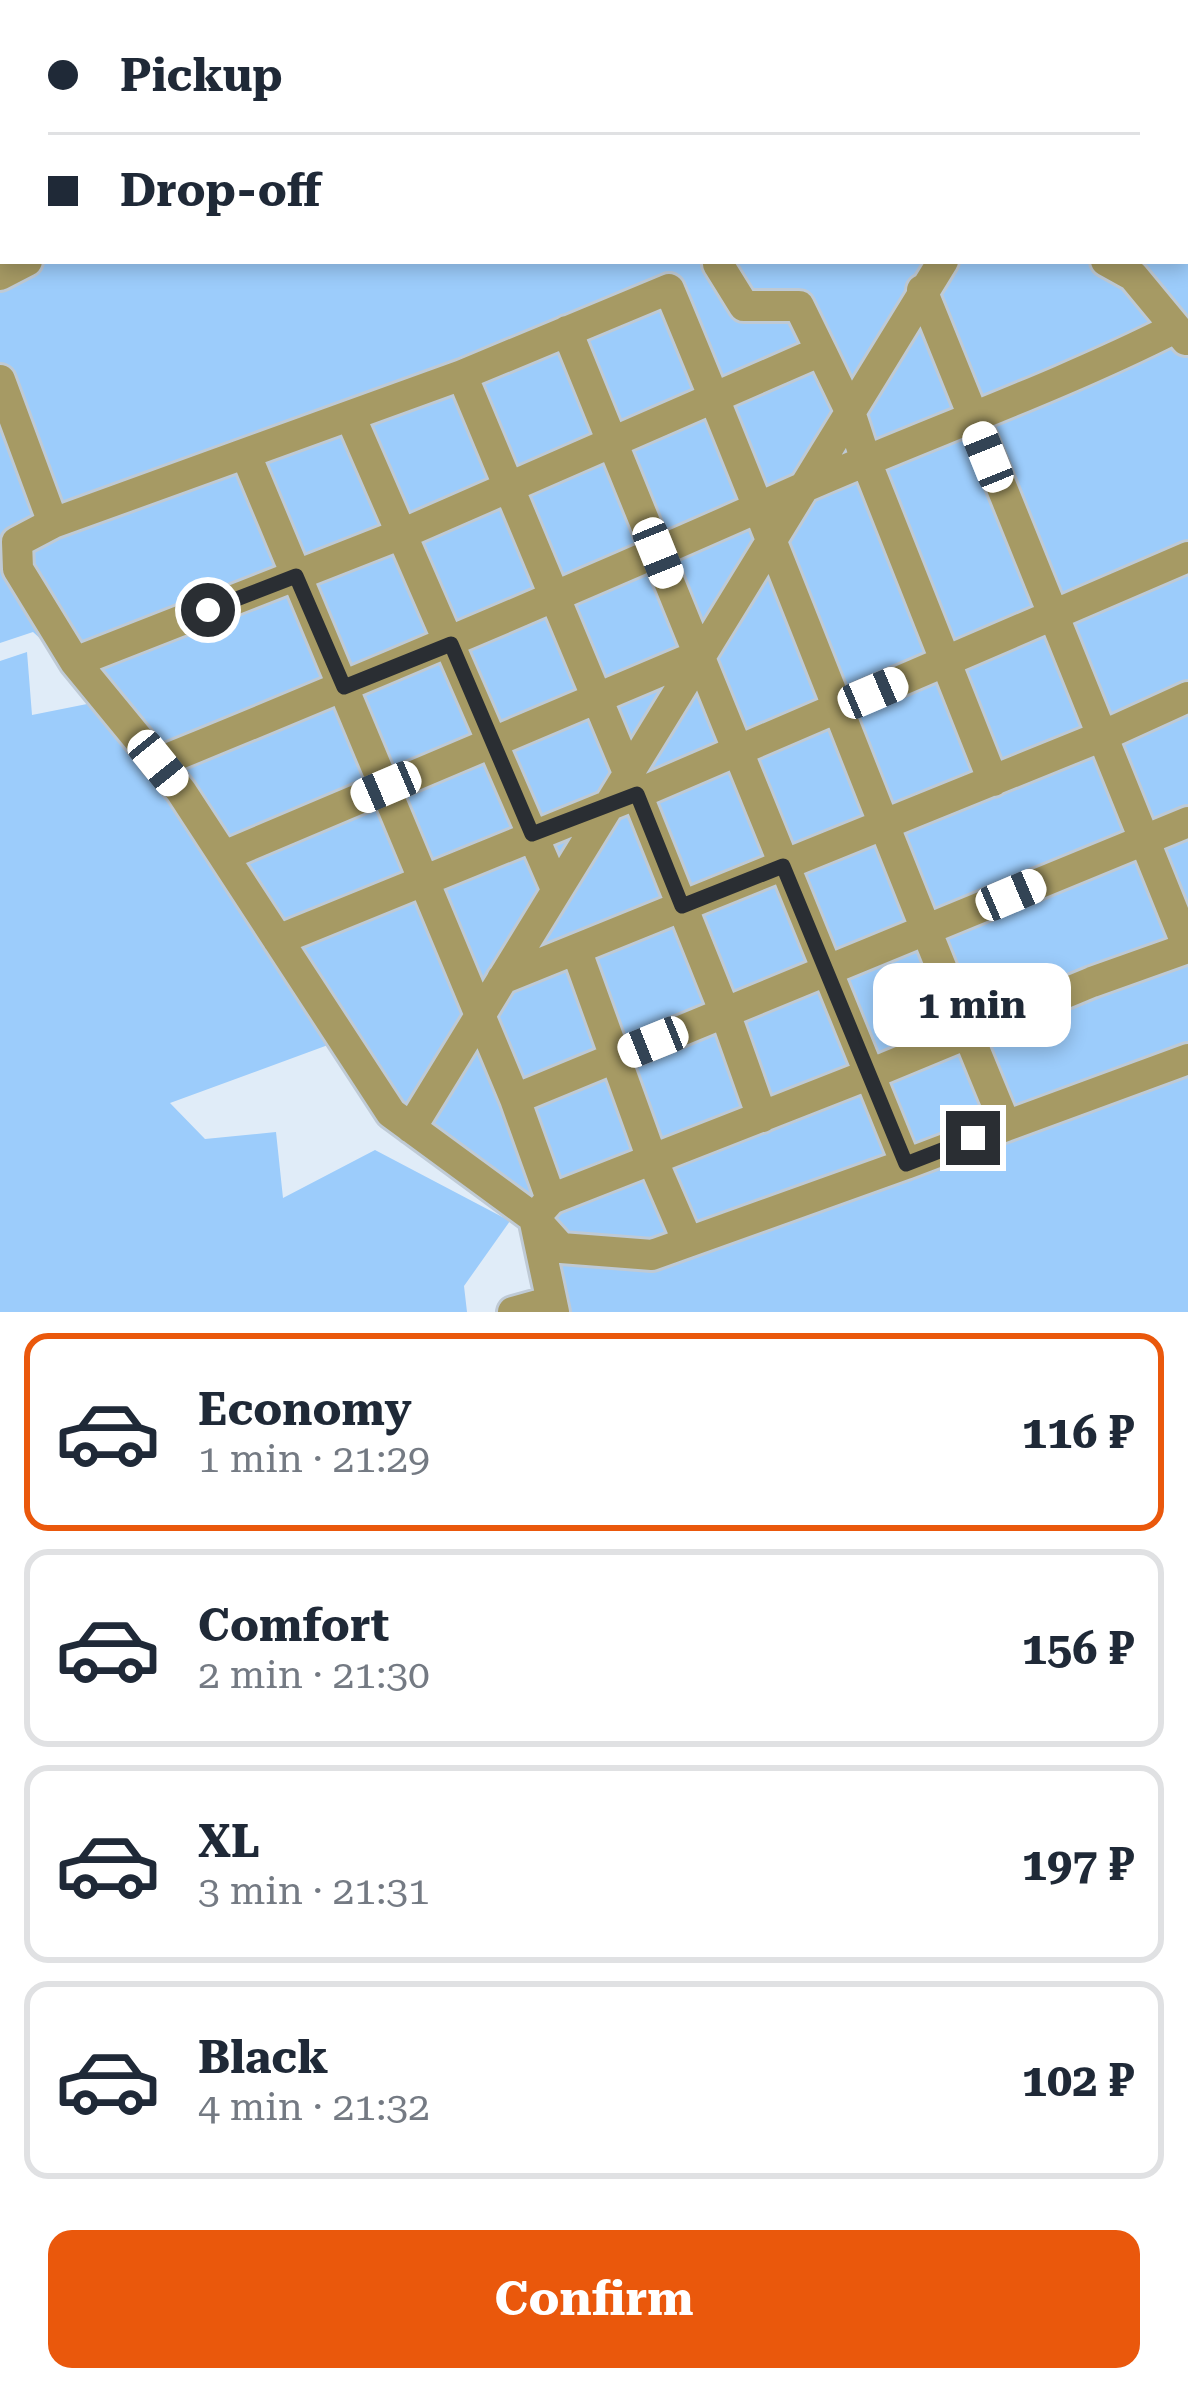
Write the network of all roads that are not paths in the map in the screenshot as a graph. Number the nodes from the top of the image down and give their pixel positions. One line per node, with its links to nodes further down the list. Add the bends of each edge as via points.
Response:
1 (717, 264): 5 (street)
2 (722, 264): 9 (street, via 744,306 799,306)
3 (941, 264): 6 (street)
4 (1111, 264): 8 (street, via 1133,276)
5 (669, 289): 7 (street); 12 (street)
6 (922, 290): 13 (street); 14 (street)
7 (566, 331): 10 (street); 16 (street)
8 (1182, 335): 14 (street)
9 (821, 351): 12 (street); 13 (street)
10 (462, 375): 15 (street); 19 (street)
11 (0, 380): 22 (street)
12 (715, 399): 16 (street); 21 (street)
13 (849, 409): 18 (street); 20 (street)
14 (972, 417): 18 (street); 28 (street)
15 (351, 418): 17 (street); 23 (street)
16 (613, 444): 19 (street); 24 (street)
17 (246, 455): 22 (street); 26 (street)
18 (866, 461): 20 (street); 31 (street)
19 (508, 488): 23 (street); 27 (street)
20 (800, 490): 21 (street)
21 (766, 522): 24 (street); 30 (street); 36 (street)
22 (53, 523): 32 (street, via 17,542 18,569)
23 (404, 533): 26 (street); 29 (street)
24 (658, 553): 27 (street); 30 (street)
25 (1188, 557): 28 (street)
26 (296, 576): 32 (street); 33 (street)
27 (554, 599): 29 (street); 34 (street)
28 (1052, 617): 31 (street); 37 (street)
29 (451, 644): 33 (street); 38 (street)
30 (699, 655): 34 (street); 39 (street); 43 (street)
31 (947, 661): 36 (street); 41 (street)
32 (75, 662): 40 (street)
33 (344, 687): 40 (street); 42 (street)
34 (594, 697): 38 (street); 43 (street)
35 (1188, 697): 37 (street)
36 (837, 709): 39 (street); 45 (street)
37 (1100, 737): 41 (street); 47 (street)
38 (493, 740): 42 (street); 46 (street)
39 (736, 751): 43 (street); 49 (street)
40 (158, 763): 48 (street)
41 (993, 781): 45 (street)
42 (386, 787): 48 (street); 50 (street)
43 (624, 791): 46 (street); 51 (street); 52 (street)
44 (1188, 822): 47 (street)
45 (883, 825): 49 (street); 53 (street)
46 (532, 834): 50 (street); 51 (street)
47 (1142, 841): 53 (street); 55 (street)
48 (224, 856): 54 (street)
49 (783, 866): 52 (street); 57 (street)
50 (425, 879): 54 (street); 60 (street)
51 (556, 890): 58 (street)
52 (682, 906): 56 (street); 59 (street)
53 (924, 931): 57 (street); 61 (street)
54 (278, 940): 68 (street, via 391,1113)
55 (1187, 948): 61 (street)
56 (576, 949): 58 (street); 62 (street)
57 (828, 970): 59 (street); 64 (street)
58 (502, 979): 60 (street)
59 (725, 1013): 62 (street); 66 (street)
60 (479, 1016): 65 (street); 68 (street)
61 (967, 1034): 64 (street); 67 (street)
62 (617, 1057): 65 (street); 69 (street)
63 (1188, 1059): 67 (street)
64 (870, 1074): 66 (street); 70 (street)
65 (515, 1100): 71 (street)
66 (762, 1117): 69 (street)
67 (1006, 1126): 70 (street)
68 (411, 1128): 71 (street)
69 (652, 1160): 71 (street); 72 (street)
70 (906, 1164): 72 (street)
71 (543, 1208): 72 (street, via 561,1248 652,1255); 73 (street)
72 (688, 1243)
73 (552, 1307): 74 (street)
74 (513, 1312)

